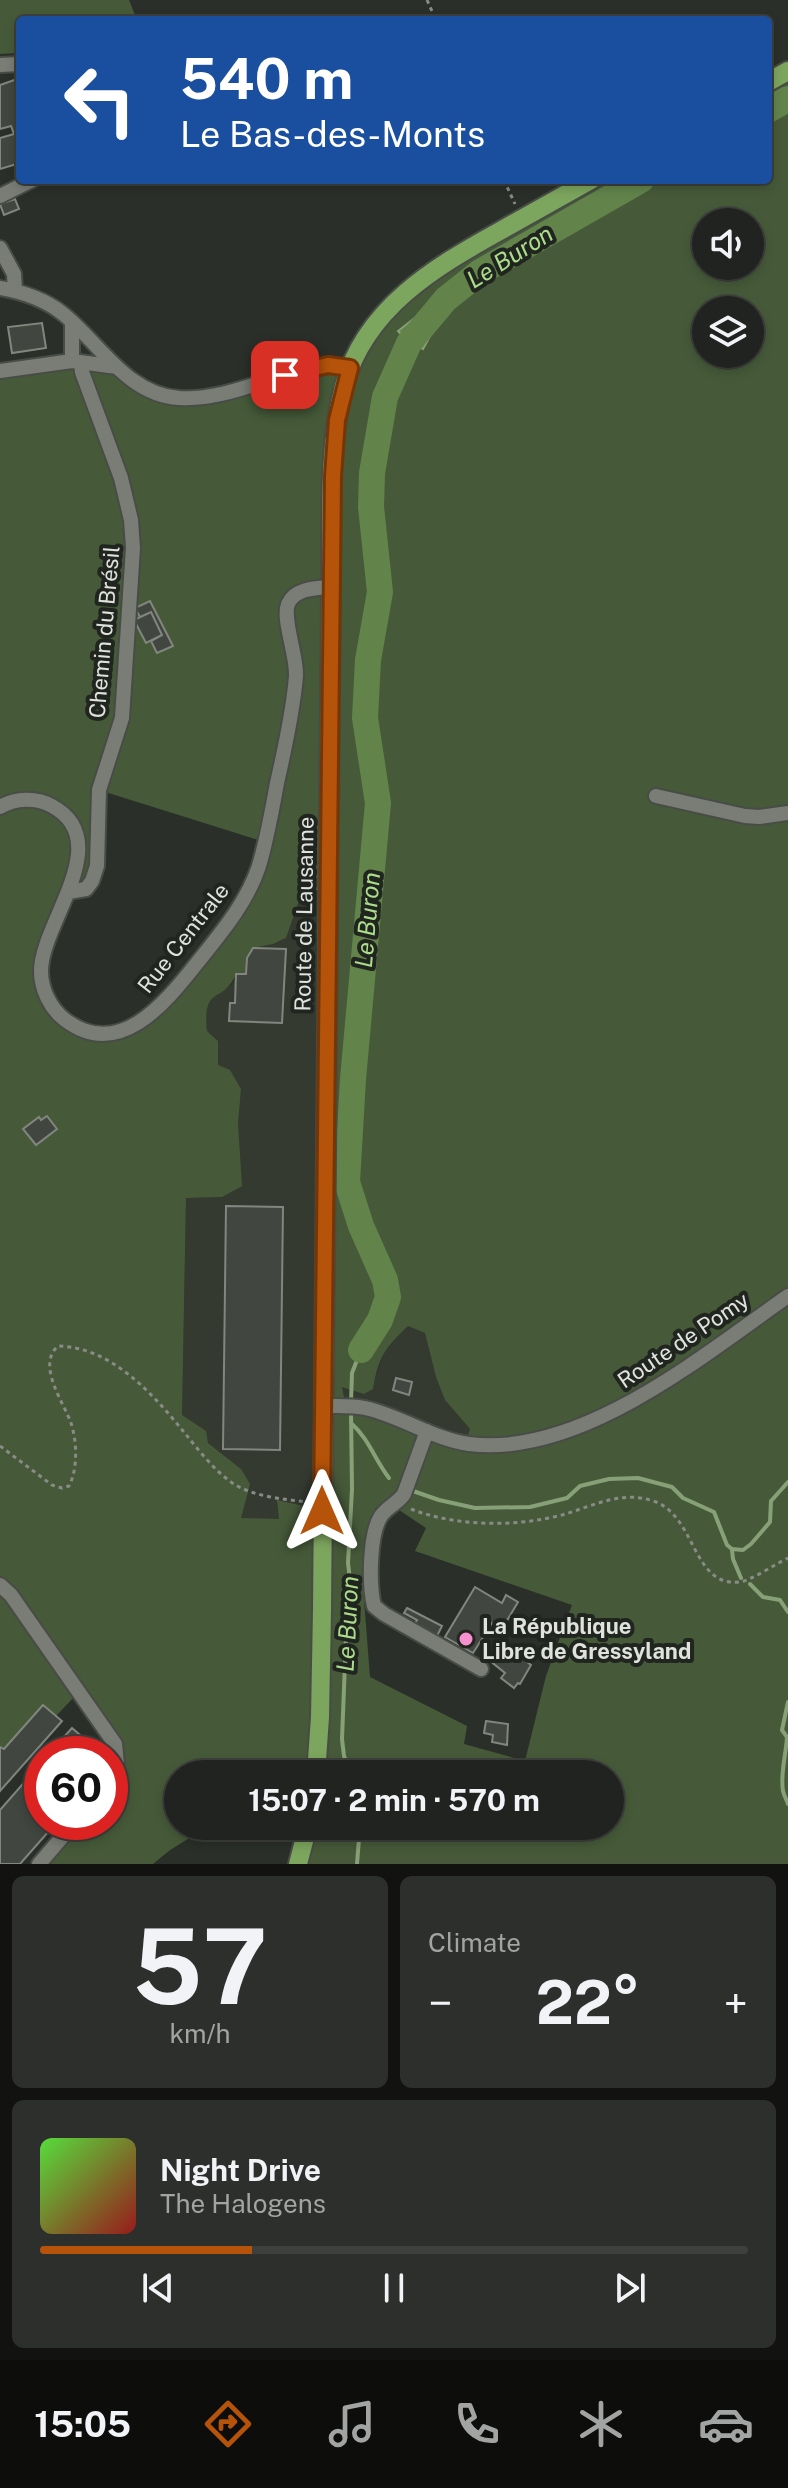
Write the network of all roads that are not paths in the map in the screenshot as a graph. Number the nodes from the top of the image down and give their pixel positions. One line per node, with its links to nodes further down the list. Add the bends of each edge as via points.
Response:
1 (24, 184): 3 (street)
2 (584, 184): 9 (main road, Route de Lausanne, via 454,257 405,293 373,326)
3 (0, 196)
4 (0, 248): 5 (street, via 14,274)
5 (8, 290): 6 (street, via 43,301)
6 (72, 322): 7 (street, Chemin du Brésil); 8 (street)
7 (76, 362): 8 (street); 10 (street); 15 (street, Chemin du Brésil, via 127,499 133,567 122,718 99,790 96,873 86,889)
8 (117, 367): 9 (street, via 152,392 181,398 219,394 316,367)
9 (350, 368): 11 (main road, Route de Lausanne, via 335,441)
10 (0, 371)
11 (331, 587): 15 (street, Rue Centrale, via 303,591 287,607 295,686 253,881 194,966 163,1003 132,1027 107,1034 83,1030 61,1017 46,995 42,959); 17 (main road, Route de Lausanne)
12 (656, 796): 14 (street, via 745,816)
13 (0, 807): 15 (street, Rue Centrale, via 33,800 66,816 78,851)
14 (788, 813)
15 (68, 892)
16 (788, 1296): 18 (street, Route de Pomy, via 664,1382 591,1421 489,1446)
17 (331, 1406): 18 (street, Route de Pomy, via 366,1409); 22 (main road, Route de Lausanne, via 322,1504)
18 (427, 1431): 20 (street, via 404,1492 376,1528 374,1606)
19 (0, 1585): 21 (street)
20 (481, 1669)
21 (109, 1736)
22 (317, 1760)
23 (60, 1840): 25 (street)
24 (304, 1840): 26 (main road)
25 (39, 1864)
26 (298, 1864)

